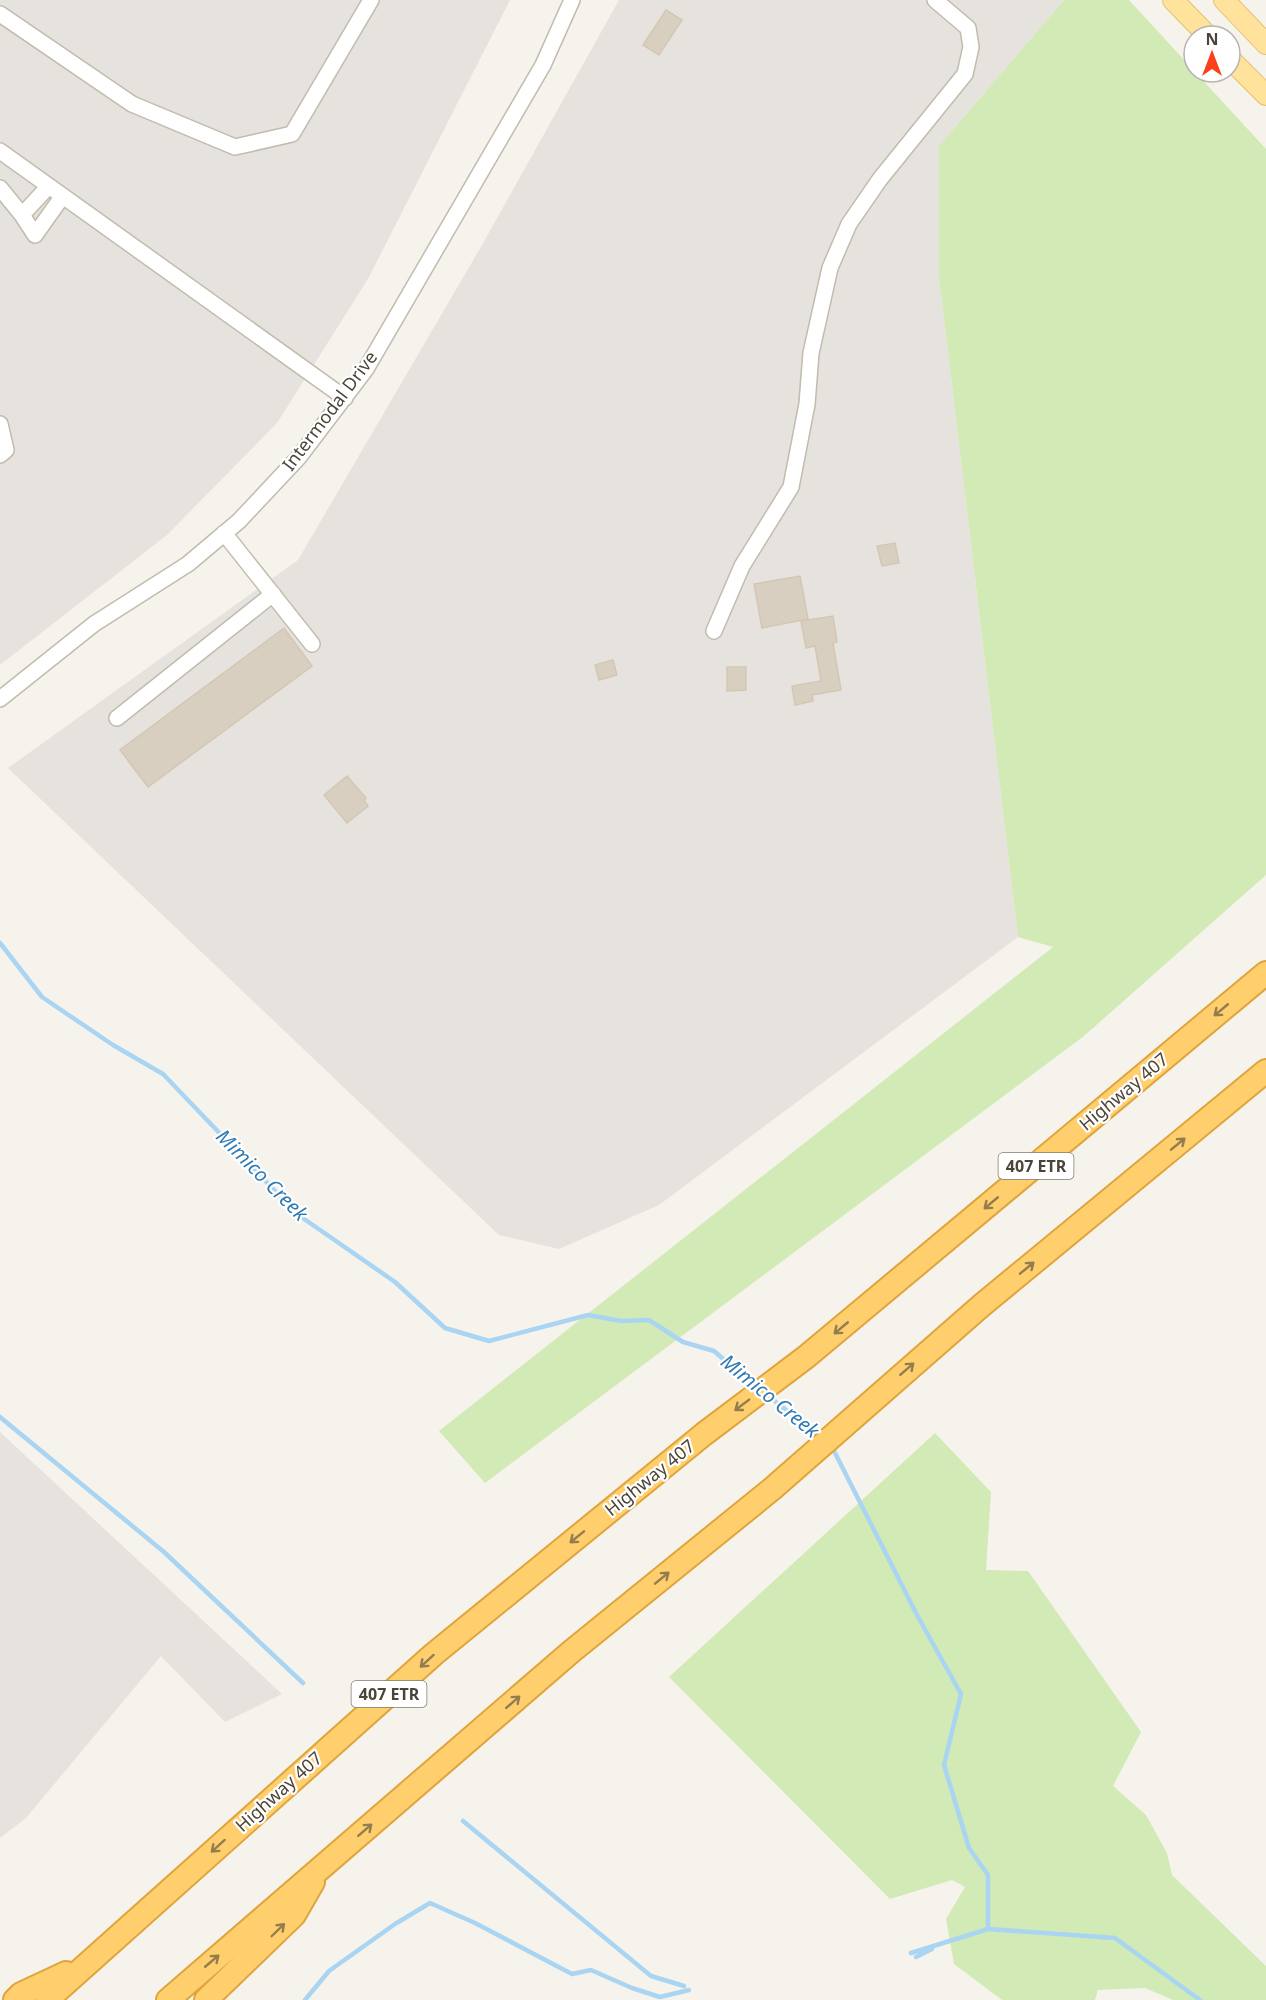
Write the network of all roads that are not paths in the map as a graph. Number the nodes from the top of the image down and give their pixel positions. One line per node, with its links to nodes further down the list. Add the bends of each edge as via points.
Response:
1 (371, 0): 6 (street, via 292,134 235,147 132,104)
2 (572, 0): 16 (street, Intermodal Drive, via 543,65 366,369)
3 (935, 0): 21 (street, via 968,28 971,47 965,74 880,179 849,224 830,268 811,353 807,404 790,487 742,566)
4 (1173, 0): 7 (main road)
5 (1224, 0): 8 (main road)
6 (0, 14)
7 (1196, 24)
8 (1266, 44)
9 (1242, 71): 10 (main road)
10 (1266, 95)
11 (0, 151): 12 (street)
12 (48, 187): 14 (street); 15 (street)
13 (0, 188): 15 (street)
14 (62, 198): 15 (street, via 34,234); 16 (street)
15 (22, 215)
16 (345, 398): 19 (street, Intermodal Drive, via 299,457)
17 (0, 424): 18 (street, via 6,450)
18 (0, 455)
19 (224, 533): 20 (street); 23 (street, Intermodal Drive, via 188,564 94,624)
20 (273, 594): 22 (street); 24 (street)
21 (714, 631)
22 (312, 644)
23 (0, 699)
24 (117, 718)
25 (1266, 973): 28 (highway, Highway 407 / 407 ETR, one-way to 28, via 806,1357 704,1434 434,1654)
26 (1266, 1071): 27 (highway, one-way to 26, via 572,1651 772,1489 982,1305)
27 (321, 1868): 31 (highway, one-way to 27); 32 (highway, one-way to 27, via 294,1915)
28 (84, 1965): 29 (highway); 30 (highway, Highway 407 / 407 ETR)
29 (15, 2000)
30 (47, 2000)
31 (168, 2000)
32 (206, 2000)

